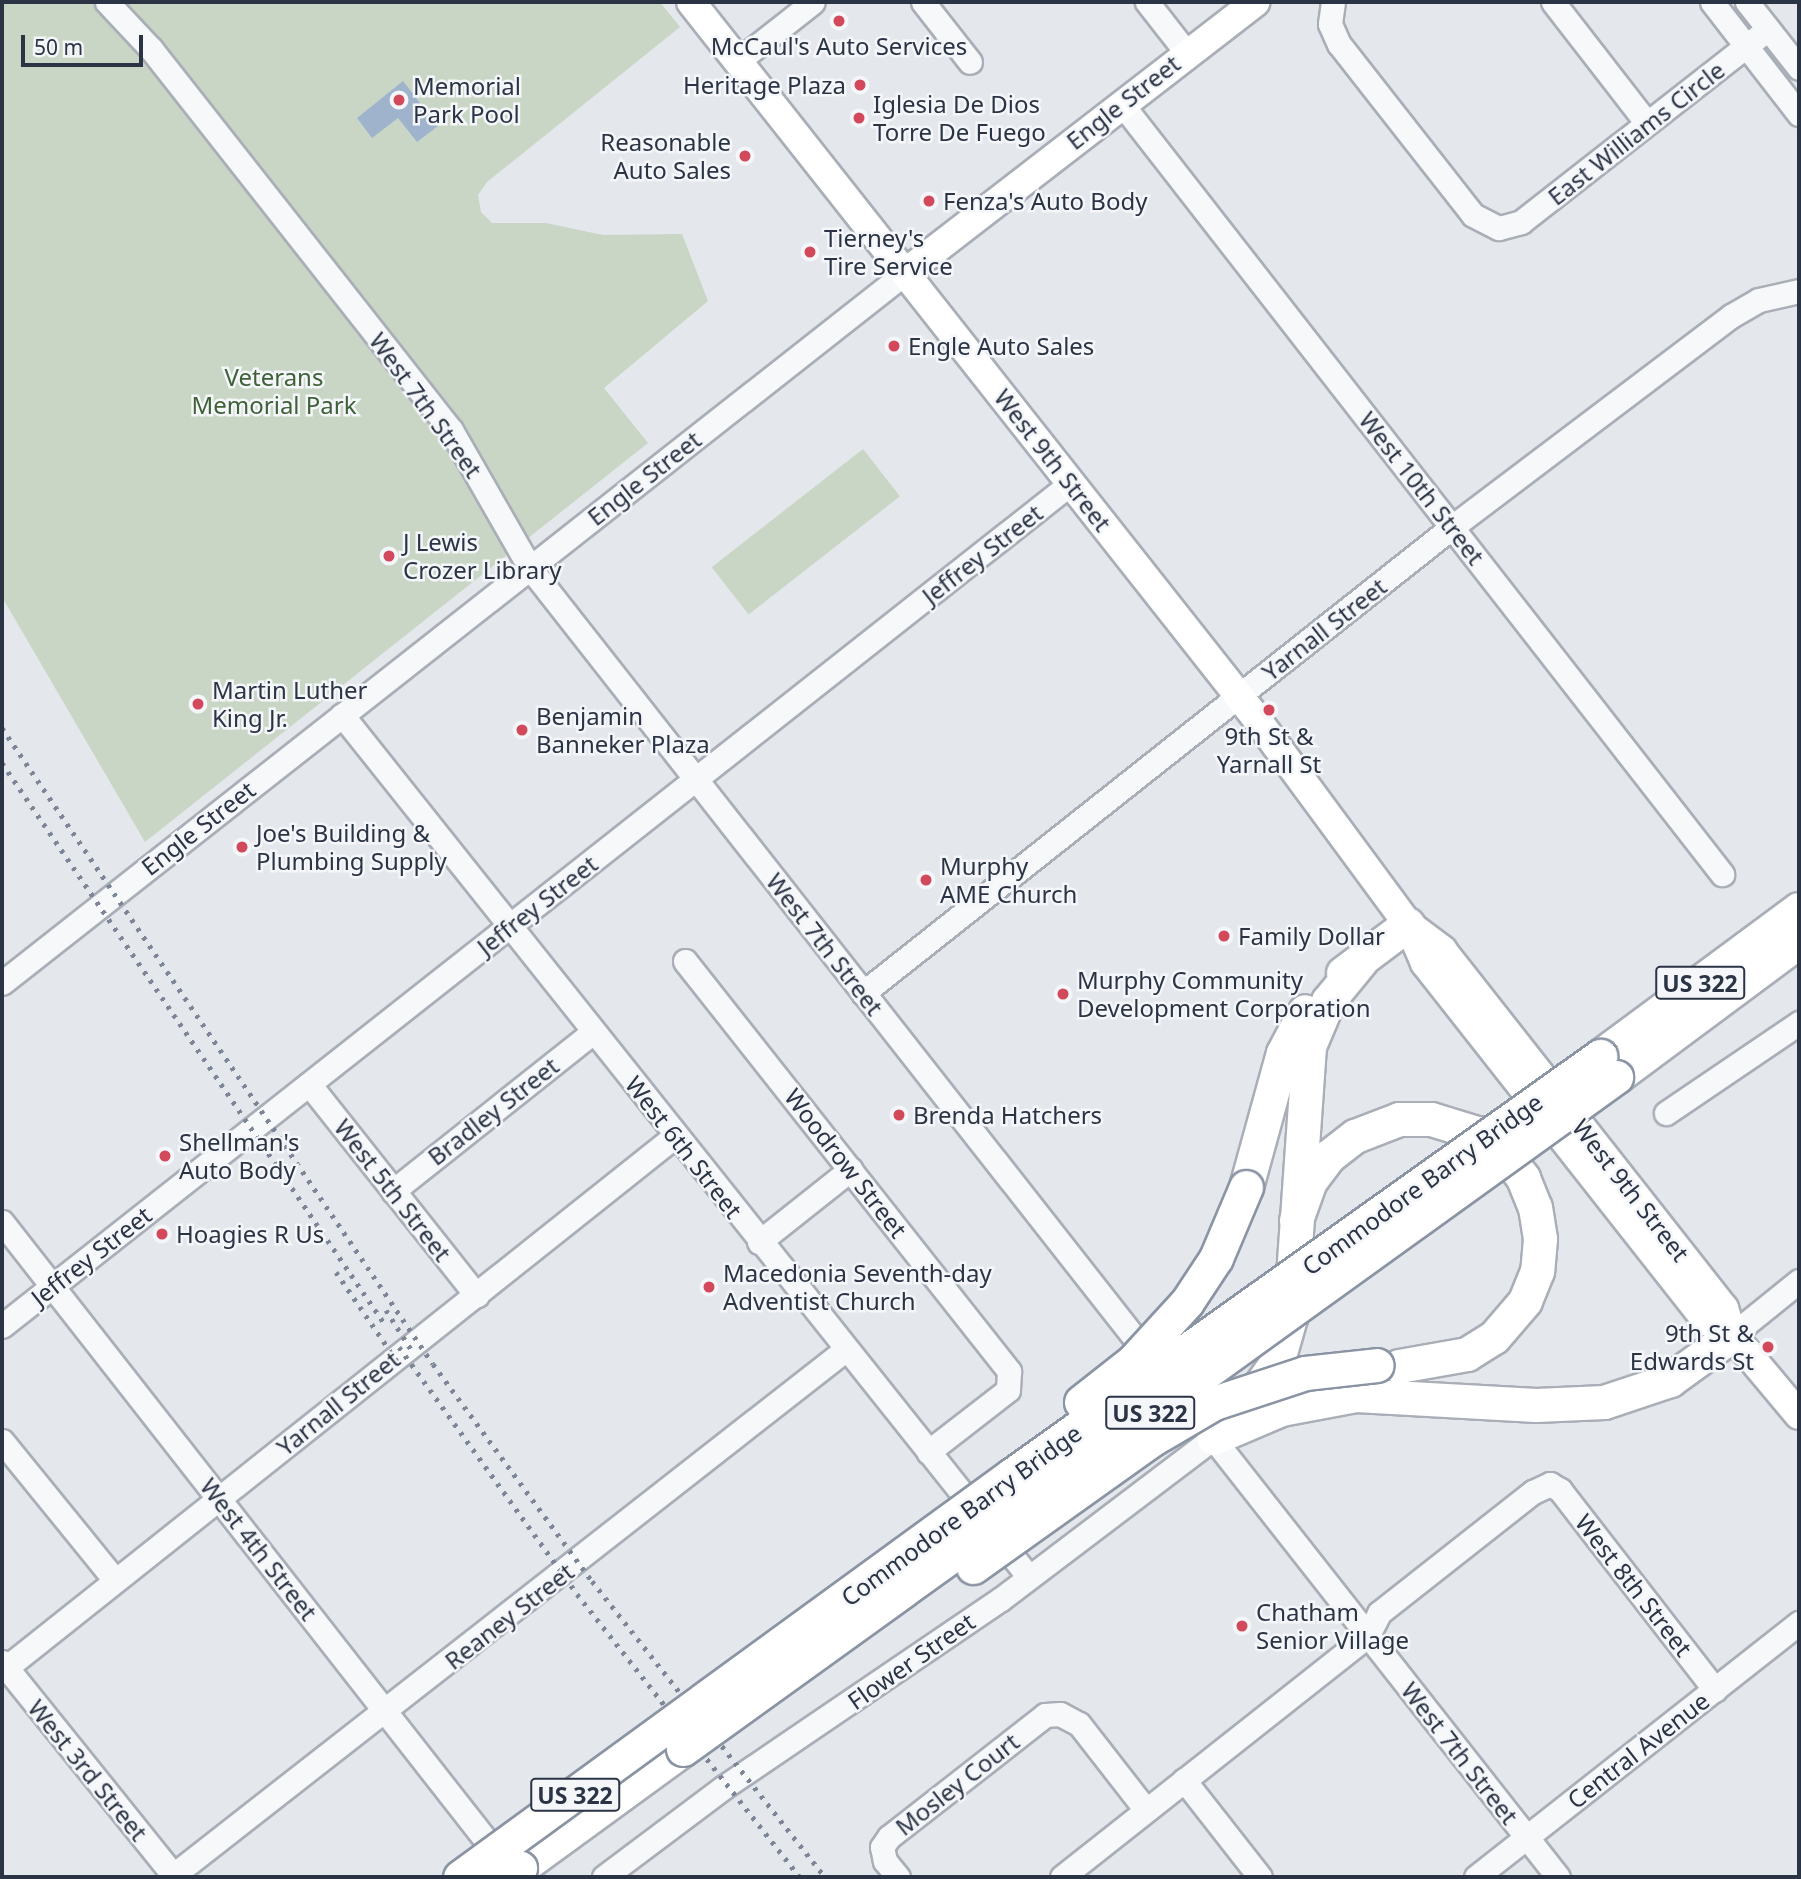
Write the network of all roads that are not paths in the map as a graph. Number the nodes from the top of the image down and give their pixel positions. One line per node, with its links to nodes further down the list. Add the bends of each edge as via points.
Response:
1 (107, 2): 24 (street, West 7th Street, via 151,49 451,430)
2 (691, 2): 14 (main road, West 9th Street)
3 (813, 2): 14 (street)
4 (923, 2): 15 (street)
5 (1147, 2): 13 (street)
6 (1256, 2): 13 (main road, Engle Street)
7 (1553, 2): 19 (street)
8 (1712, 2): 12 (street)
9 (1747, 2): 11 (street)
10 (1331, 8): 19 (street, East Williams Circle, via 1339,44 1473,215 1499,228 1521,222)
11 (1768, 29): 12 (street, East Williams Circle); 16 (street)
12 (1745, 46): 18 (street); 19 (street, East Williams Circle)
13 (1186, 51): 17 (main road, Engle Street)
14 (738, 61): 20 (main road, West 9th Street)
15 (970, 62)
16 (1799, 68)
17 (1121, 103): 20 (main road, Engle Street); 23 (street, West 10th Street)
18 (1799, 114)
19 (1646, 122)
20 (905, 273): 22 (main road, West 9th Street); 24 (street, Engle Street)
21 (1799, 291): 23 (street, Yarnall Street, via 1759,300 1731,316)
22 (1072, 483): 25 (main road, West 9th Street); 27 (street, Jeffrey Street)
23 (1452, 527): 25 (street, Yarnall Street); 28 (street, West 10th Street)
24 (530, 568): 26 (street, Engle Street); 27 (street, West 7th Street)
25 (1238, 696): 30 (main road, West 9th Street); 38 (street, Yarnall Street)
26 (342, 715): 31 (street, West 6th Street); 36 (street, Engle Street)
27 (696, 779): 31 (street, Jeffrey Street); 38 (street, West 7th Street)
28 (1722, 873)
29 (1799, 909): 41 (highway, US 322)
30 (1408, 924): 35 (highway); 54 (main road, West 9th Street, via 1426,963 1707,1321)
31 (509, 927): 40 (street, West 6th Street); 42 (street, Jeffrey Street)
32 (1799, 941): 37 (highway, US 322)
33 (1799, 957): 37 (highway)
34 (685, 961): 45 (street, Woodrow Street)
35 (1361, 961): 47 (highway, via 1328,1001 1309,1046); 69 (highway, bridge, via 1314,998 1289,1037 1247,1187 1203,1280 1133,1361)
36 (2, 983)
37 (1745, 985): 41 (highway, US 322)
38 (863, 993): 59 (street, West 7th Street)
39 (1799, 1023): 43 (street)
40 (593, 1032): 44 (street, West 6th Street); 46 (street, Bradley Street)
41 (1608, 1067): 69 (highway, Commodore Barry Bridge / US 322, bridge, via 1013,1474); 71 (highway, Commodore Barry Bridge / US 322, bridge)
42 (309, 1084): 46 (street, West 5th Street); 51 (street, Jeffrey Street)
43 (1666, 1112)
44 (675, 1136): 49 (street, West 6th Street); 52 (street, Yarnall Street)
45 (851, 1169): 49 (street); 61 (street, Woodrow Street, via 1009,1371 1008,1390)
46 (393, 1191): 52 (street, West 5th Street)
47 (1296, 1220): 56 (highway, via 1310,1181 1329,1156 1354,1136 1392,1121 1432,1119 1462,1126 1490,1142 1518,1171 1535,1207 1540,1239 1537,1271 1525,1301 1506,1326 1474,1350 1436,1363); 59 (highway, via 1290,1318 1283,1347 1262,1387)
48 (2, 1222): 51 (street, West 4th Street)
49 (759, 1242): 55 (street, West 6th Street)
50 (1799, 1281): 54 (street)
51 (52, 1286): 53 (street, Jeffrey Street); 62 (street, West 4th Street)
52 (477, 1296): 62 (street, Yarnall Street)
53 (2, 1326)
54 (1732, 1335): 57 (highway, via 1699,1362 1653,1388); 58 (main road, West 9th Street)
55 (845, 1350): 61 (street, West 6th Street); 70 (street, Reaney Street)
56 (1388, 1366): 57 (highway, via 1439,1370); 71 (highway, bridge, via 1281,1379 1193,1414 998,1551)
57 (1589, 1404): 59 (highway, via 1356,1395 1281,1409)
58 (1799, 1415)
59 (1213, 1438): 63 (street, Flower Street); 66 (street, West 7th Street)
60 (2, 1441): 64 (street)
61 (928, 1452): 63 (street, West 6th Street)
62 (218, 1498): 64 (street, Yarnall Street); 70 (street, West 4th Street)
63 (1029, 1577): 80 (street, Flower Street, via 724,1787)
64 (114, 1579): 67 (street, Yarnall Street)
65 (1799, 1623): 68 (street, Central Avenue)
66 (1368, 1635): 68 (street, West 8th Street, via 1379,1613 1533,1492 1550,1484 1560,1490); 72 (street); 74 (street, West 7th Street)
67 (3, 1667): 78 (street, West 3rd Street)
68 (1715, 1690): 74 (street, Central Avenue)
69 (689, 1712): 79 (highway, Commodore Barry Bridge / US 322, bridge)
70 (387, 1713): 76 (street, West 4th Street); 78 (street, Reaney Street)
71 (683, 1749): 76 (highway, Commodore Barry Bridge / US 322)
72 (1184, 1780): 73 (street); 81 (street)
73 (1146, 1810): 75 (street, Mosley Court, via 1079,1724 1060,1714 1045,1715 900,1827 883,1847); 77 (street)
74 (1527, 1838): 82 (street, Central Avenue); 83 (street, West 7th Street)
75 (891, 1869)
76 (513, 1875)
77 (1068, 1876)
78 (173, 1877)
79 (460, 1877)
80 (604, 1877)
81 (1260, 1877)
82 (1476, 1877)
83 (1558, 1877)

